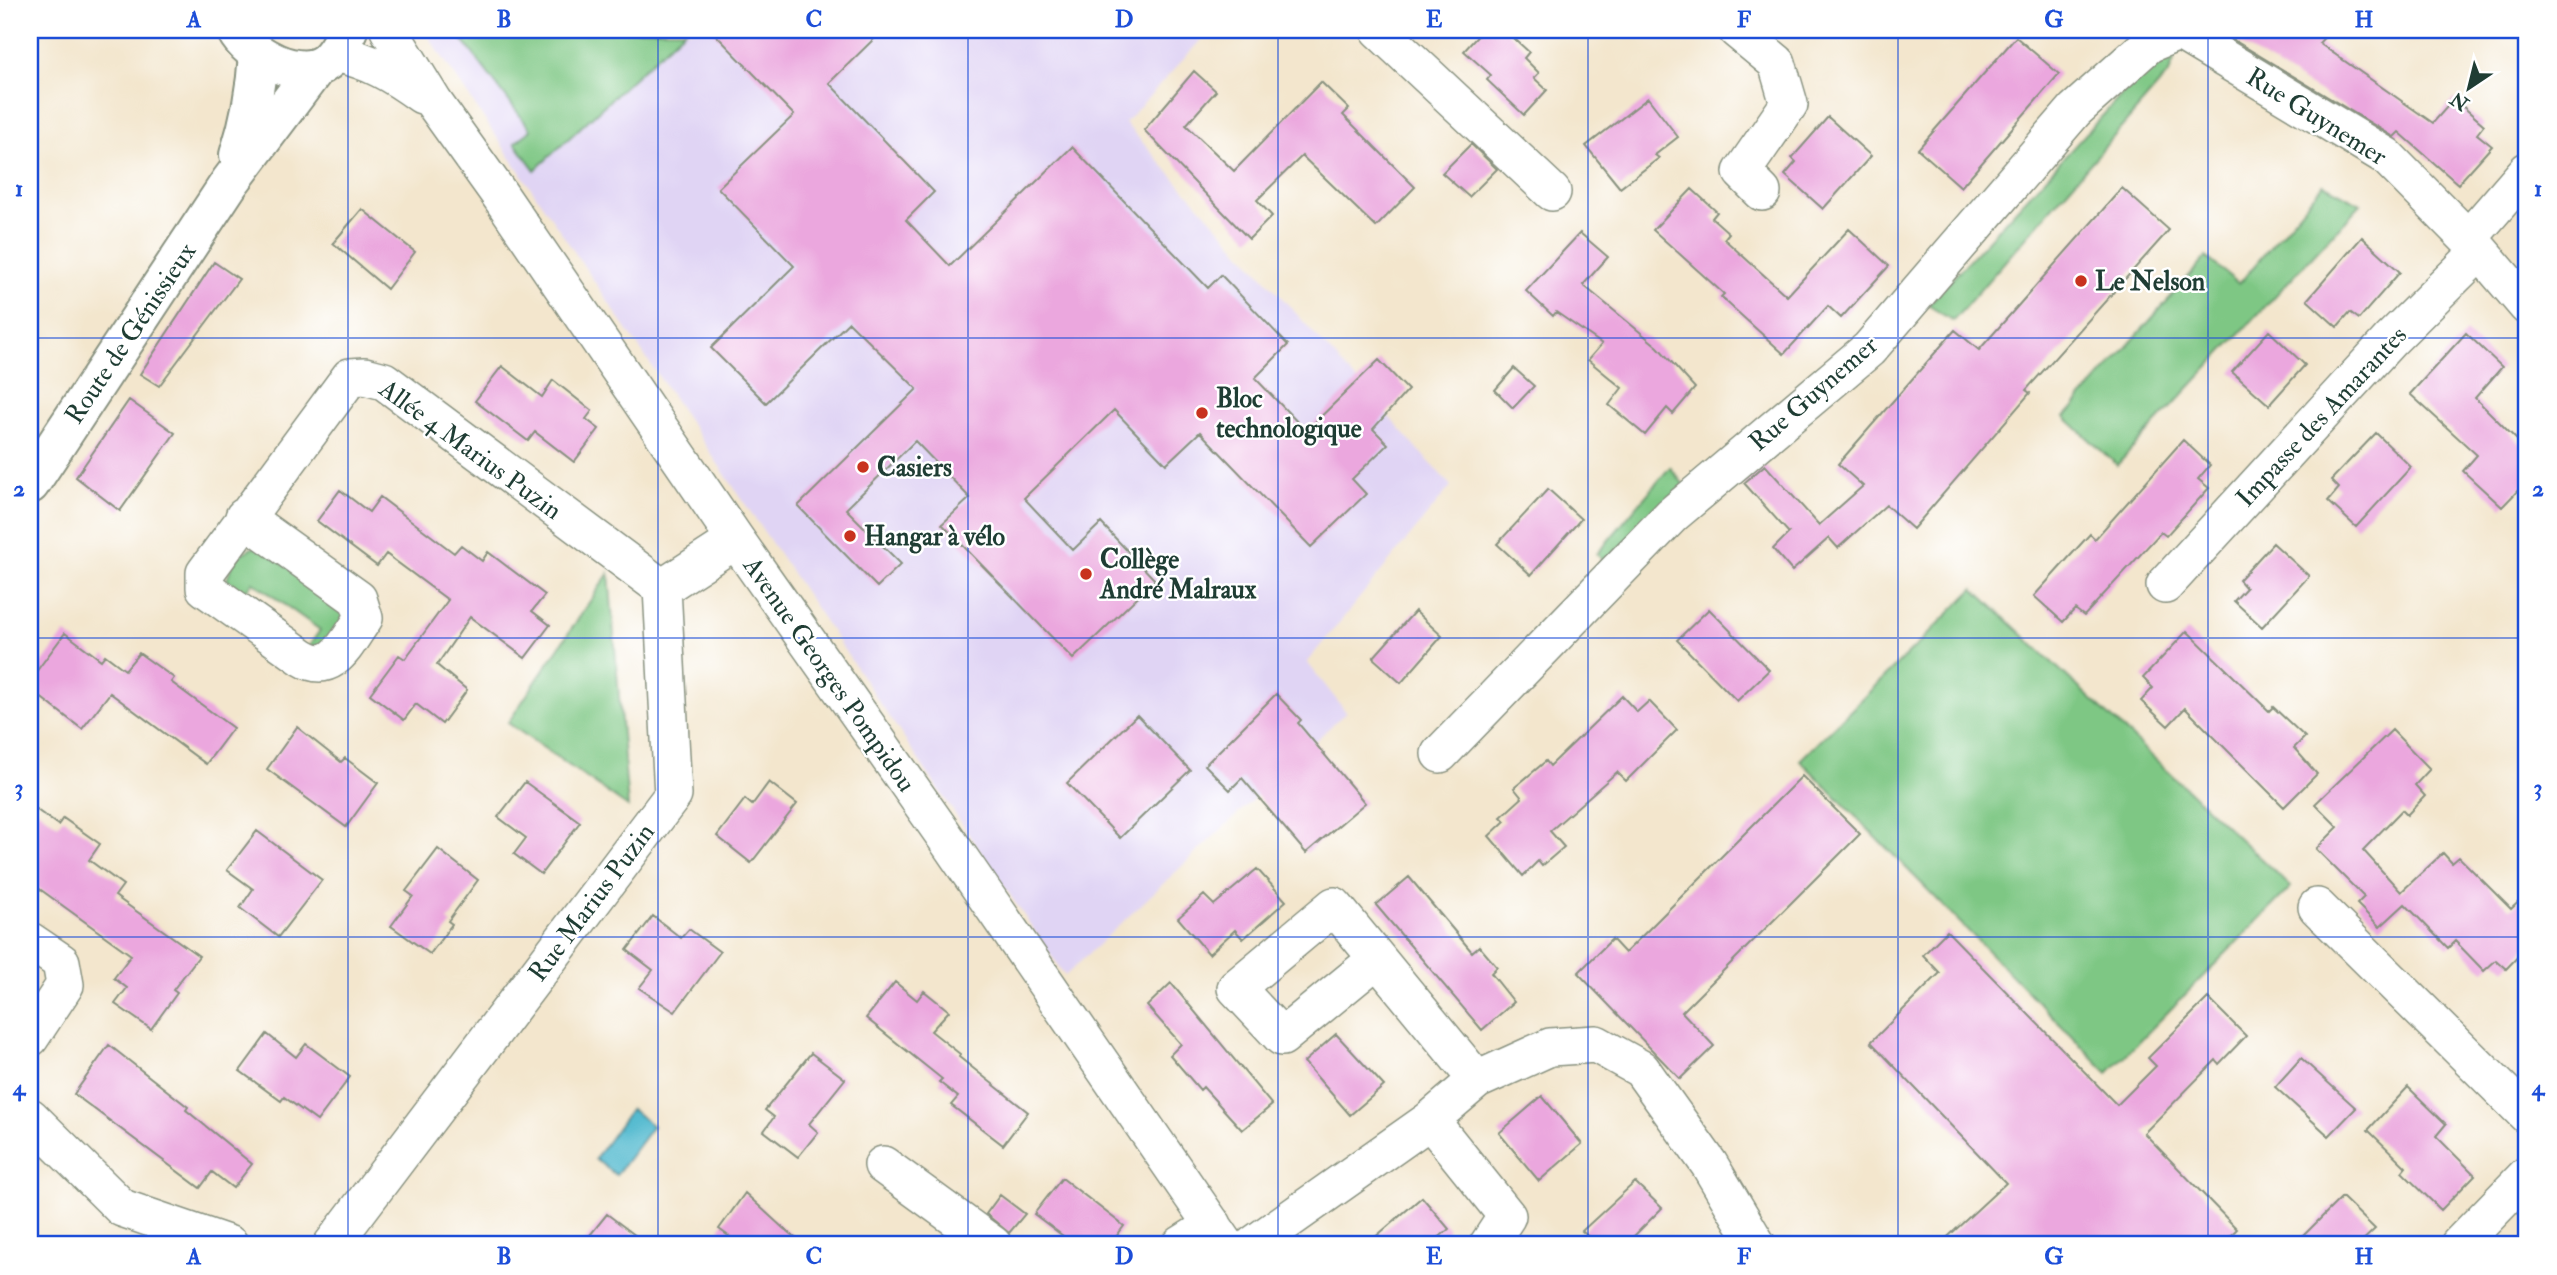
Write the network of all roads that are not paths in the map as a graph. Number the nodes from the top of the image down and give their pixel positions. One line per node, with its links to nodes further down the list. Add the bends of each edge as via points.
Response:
1 (389, 30): 7 (street, Avenue Georges Pompidou)
2 (1379, 30): 10 (street)
3 (1737, 30): 11 (street, via 1777,63 1789,104 1742,172)
4 (2180, 31): 12 (street, Rue Guynemer, via 2386,156); 19 (street, Rue Guynemer, via 2149,44 2075,110 1869,349 1672,514)
5 (247, 42): 6 (main road, Route de Génissieux, via 282,66); 9 (main road, Route de Génissieux, via 257,86)
6 (333, 50): 7 (street, Avenue Georges Pompidou, via 390,72); 9 (main road, Route de Génissieux)
7 (434, 103): 16 (street, Avenue Georges Pompidou)
8 (2527, 171): 12 (street, Impasse des Amarantes)
9 (230, 182): 14 (main road, Route de Génissieux)
10 (1552, 192)
11 (1762, 192)
12 (2474, 245): 13 (street, Rue Guynemer); 17 (street, Impasse des Amarantes)
13 (2527, 306)
14 (30, 484)
15 (244, 517): 18 (street, Allée 4 Marius Puzin, via 350,377 365,376 384,381)
16 (736, 540): 18 (street); 30 (street, Avenue Georges Pompidou)
17 (2165, 584)
18 (662, 588): 32 (street, Rue Marius Puzin, via 673,795)
19 (1440, 754)
20 (2317, 907): 25 (street)
21 (30, 941): 23 (street, via 61,962 65,985)
22 (1377, 959): 24 (street)
23 (30, 1038)
24 (1477, 1080): 27 (street); 37 (street, via 1549,1047 1596,1044 1641,1069 1709,1164)
25 (2527, 1115)
26 (30, 1117): 31 (street, via 122,1208)
27 (1430, 1120): 35 (street); 36 (street, via 1507,1216)
28 (883, 1166): 33 (street)
29 (2527, 1175): 38 (street)
30 (1220, 1235): 34 (street)
31 (230, 1245)
32 (332, 1245)
33 (993, 1245)
34 (1181, 1245)
35 (1253, 1245)
36 (1488, 1245)
37 (1757, 1245)
38 (2459, 1245)

